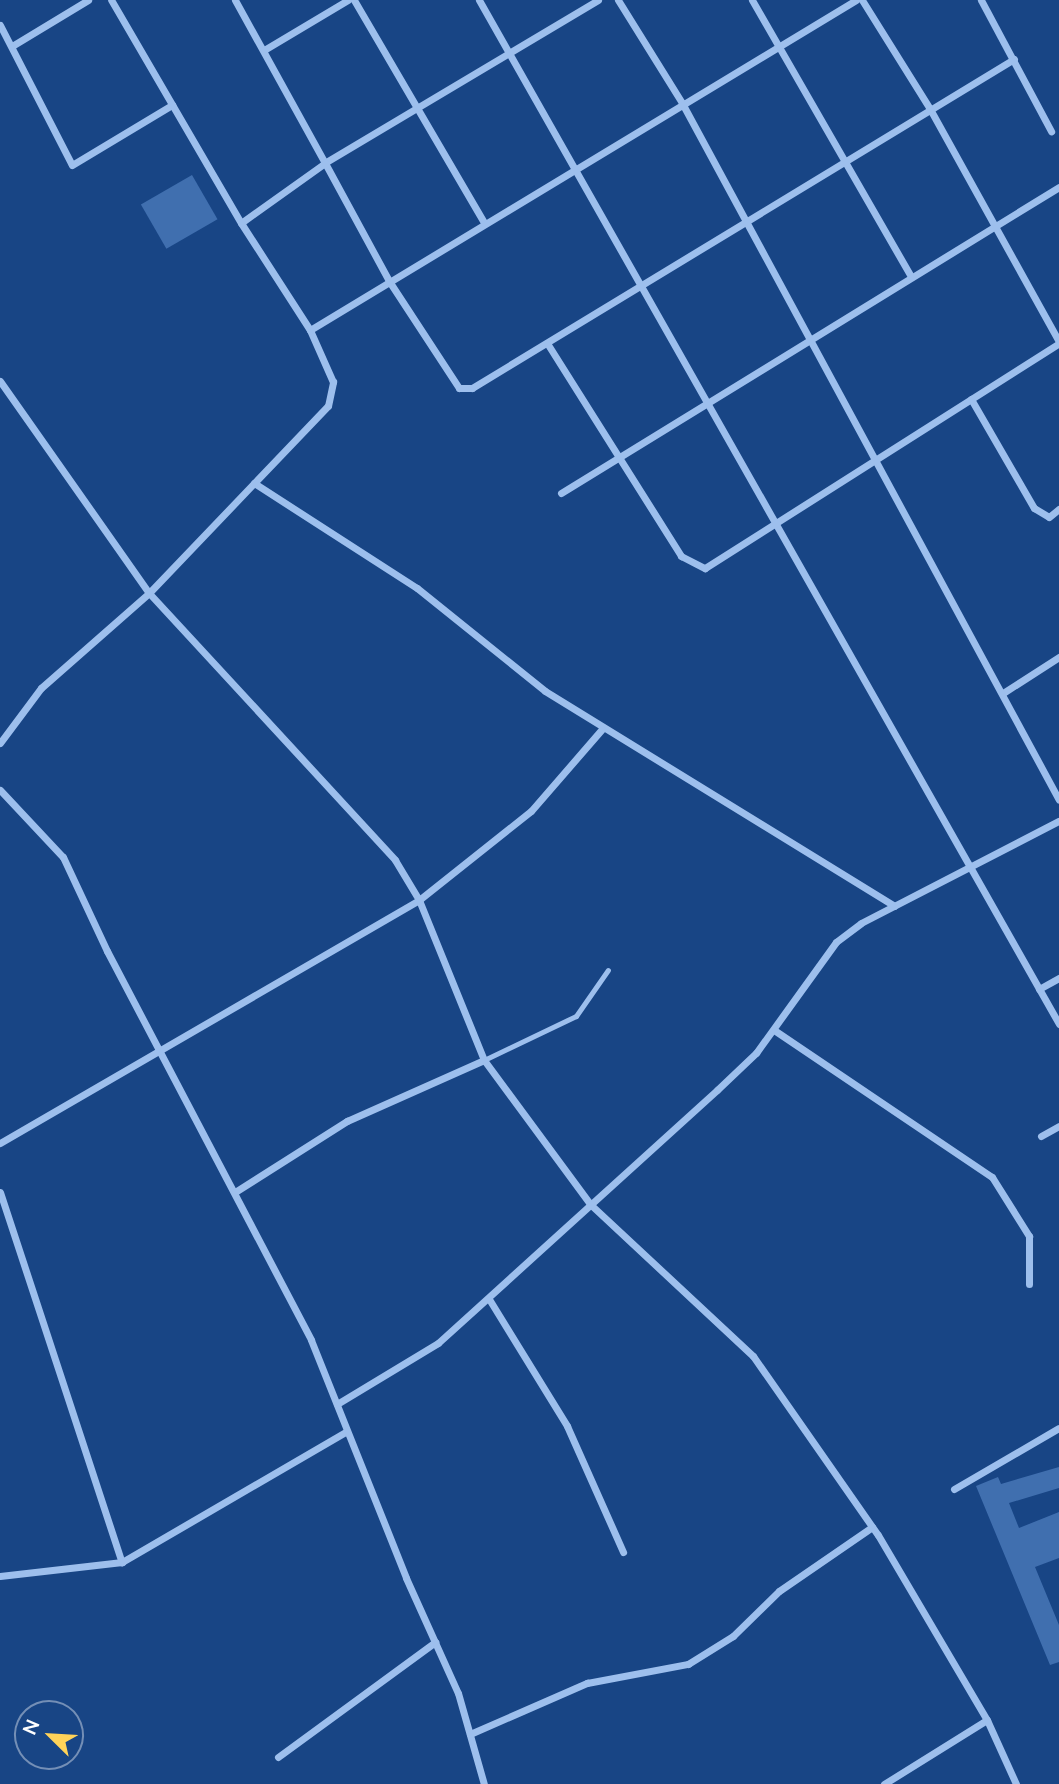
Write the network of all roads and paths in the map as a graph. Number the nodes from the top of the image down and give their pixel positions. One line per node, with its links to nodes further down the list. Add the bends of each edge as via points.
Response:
1 (89, 0): 15 (street)
2 (111, 0): 20 (street)
3 (235, 0): 16 (street)
4 (348, 0): 16 (street)
5 (354, 0): 21 (street)
6 (479, 0): 17 (street)
7 (597, 0): 17 (street)
8 (618, 0): 19 (street)
9 (752, 0): 14 (street)
10 (856, 0): 14 (street)
11 (862, 0): 22 (street)
12 (981, 0): 18 (street)
13 (0, 25): 15 (street)
14 (778, 44): 19 (street); 24 (street)
15 (12, 46): 20 (street, via 72,165)
16 (264, 50): 25 (street)
17 (509, 53): 21 (street); 26 (street)
18 (1014, 59): 22 (street); 23 (street)
19 (682, 103): 26 (street); 28 (street)
20 (172, 105): 29 (street)
21 (417, 108): 25 (street); 30 (street)
22 (930, 109): 24 (street); 31 (street)
23 (1051, 131)
24 (844, 160): 28 (street); 32 (street)
25 (325, 163): 29 (street); 33 (street)
26 (575, 170): 30 (street); 34 (street)
27 (1059, 187): 31 (street)
28 (745, 219): 34 (street); 36 (street)
29 (241, 223): 35 (street)
30 (485, 224): 33 (street)
31 (994, 226): 32 (street); 37 (street)
32 (911, 276): 36 (street)
33 (388, 281): 35 (street); 38 (street, via 459,388 472,388)
34 (642, 286): 38 (street); 41 (street)
35 (310, 330): 44 (street, via 333,383 328,406)
36 (809, 337): 41 (street); 43 (street)
37 (1059, 342): 40 (street)
38 (547, 343): 42 (street)
39 (0, 381): 48 (street)
40 (971, 398): 43 (street); 46 (street, via 1034,508 1049,517)
41 (706, 400): 42 (street); 47 (street)
42 (616, 457): 45 (street); 47 (street, via 689,564 705,568)
43 (876, 460): 47 (street); 50 (street)
44 (254, 483): 48 (street); 51 (street, via 417,589 478,641)
45 (561, 493)
46 (1059, 509)
47 (776, 523): 56 (street)
48 (149, 593): 52 (street, via 41,688); 57 (street, via 395,860)
49 (1059, 657): 50 (street)
50 (1003, 692): 54 (street)
51 (602, 729): 57 (street, via 531,811); 58 (street)
52 (0, 743)
53 (0, 790): 64 (street, via 63,857)
54 (1059, 800)
55 (1059, 821): 56 (street)
56 (970, 870): 58 (street); 61 (street)
57 (419, 900): 64 (street); 65 (street)
58 (894, 906): 63 (street, via 836,942)
59 (608, 971): 65 (lane, via 576,1016)
60 (1059, 978): 61 (street)
61 (1039, 989): 62 (street)
62 (1059, 1024)
63 (774, 1030): 71 (street, via 717,1090); 72 (street, via 992,1177 1029,1236)
64 (160, 1051): 68 (street); 70 (street)
65 (484, 1060): 70 (street, via 347,1121); 71 (street)
66 (1059, 1126): 67 (street)
67 (1041, 1136)
68 (0, 1143)
69 (0, 1192): 80 (street)
70 (234, 1192): 74 (street, via 311,1340)
71 (590, 1204): 73 (street); 78 (street, via 753,1356)
72 (1029, 1284)
73 (489, 1299): 74 (street, via 438,1343); 79 (street, via 567,1426)
74 (337, 1404): 76 (street)
75 (1059, 1428): 77 (street)
76 (347, 1431): 80 (street); 82 (street)
77 (954, 1489)
78 (872, 1527): 83 (street); 84 (street, via 779,1591 733,1636 688,1664 587,1683)
79 (623, 1552)
80 (122, 1562): 81 (street)
81 (0, 1576)
82 (435, 1642): 84 (street); 85 (street)
83 (987, 1720): 87 (street); 88 (street)
84 (470, 1734): 86 (street)
85 (278, 1757)
86 (484, 1784)
87 (884, 1784)
88 (1016, 1784)

